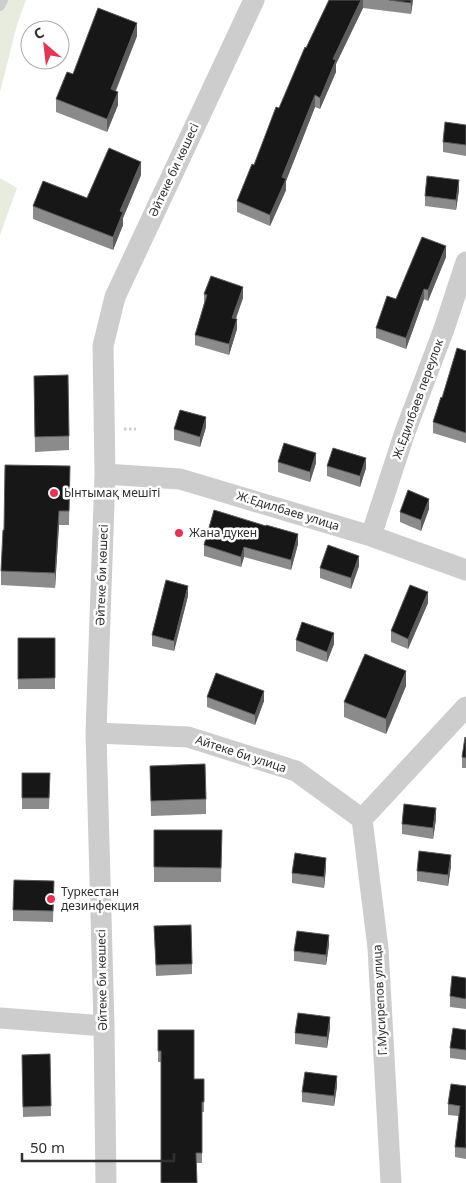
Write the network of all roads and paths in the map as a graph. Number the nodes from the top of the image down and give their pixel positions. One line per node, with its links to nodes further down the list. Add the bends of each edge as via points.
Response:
1 (2, 0): 3 (lane)
2 (254, 0): 5 (street, Әйтеке би көшесі, via 115,298 103,346)
3 (0, 6)
4 (466, 262): 6 (street, Ж.Едилбаев переулок, via 404,432)
5 (105, 474): 6 (street, Ж.Едилбаев улица, via 180,479); 9 (street, Әйтеке би көшесі)
6 (371, 536): 7 (street, Ж.Едилбаев улица)
7 (466, 570)
8 (466, 707): 10 (street)
9 (96, 733): 10 (street, Айтеке би улица, via 188,737 296,772); 12 (street, Әйтеке би көшесі)
10 (362, 819): 14 (street, Г.Мусирепов улица, via 378,948)
11 (0, 1018): 12 (street)
12 (104, 1026): 13 (street, Әйтеке би көшесі)
13 (106, 1183)
14 (391, 1183)

